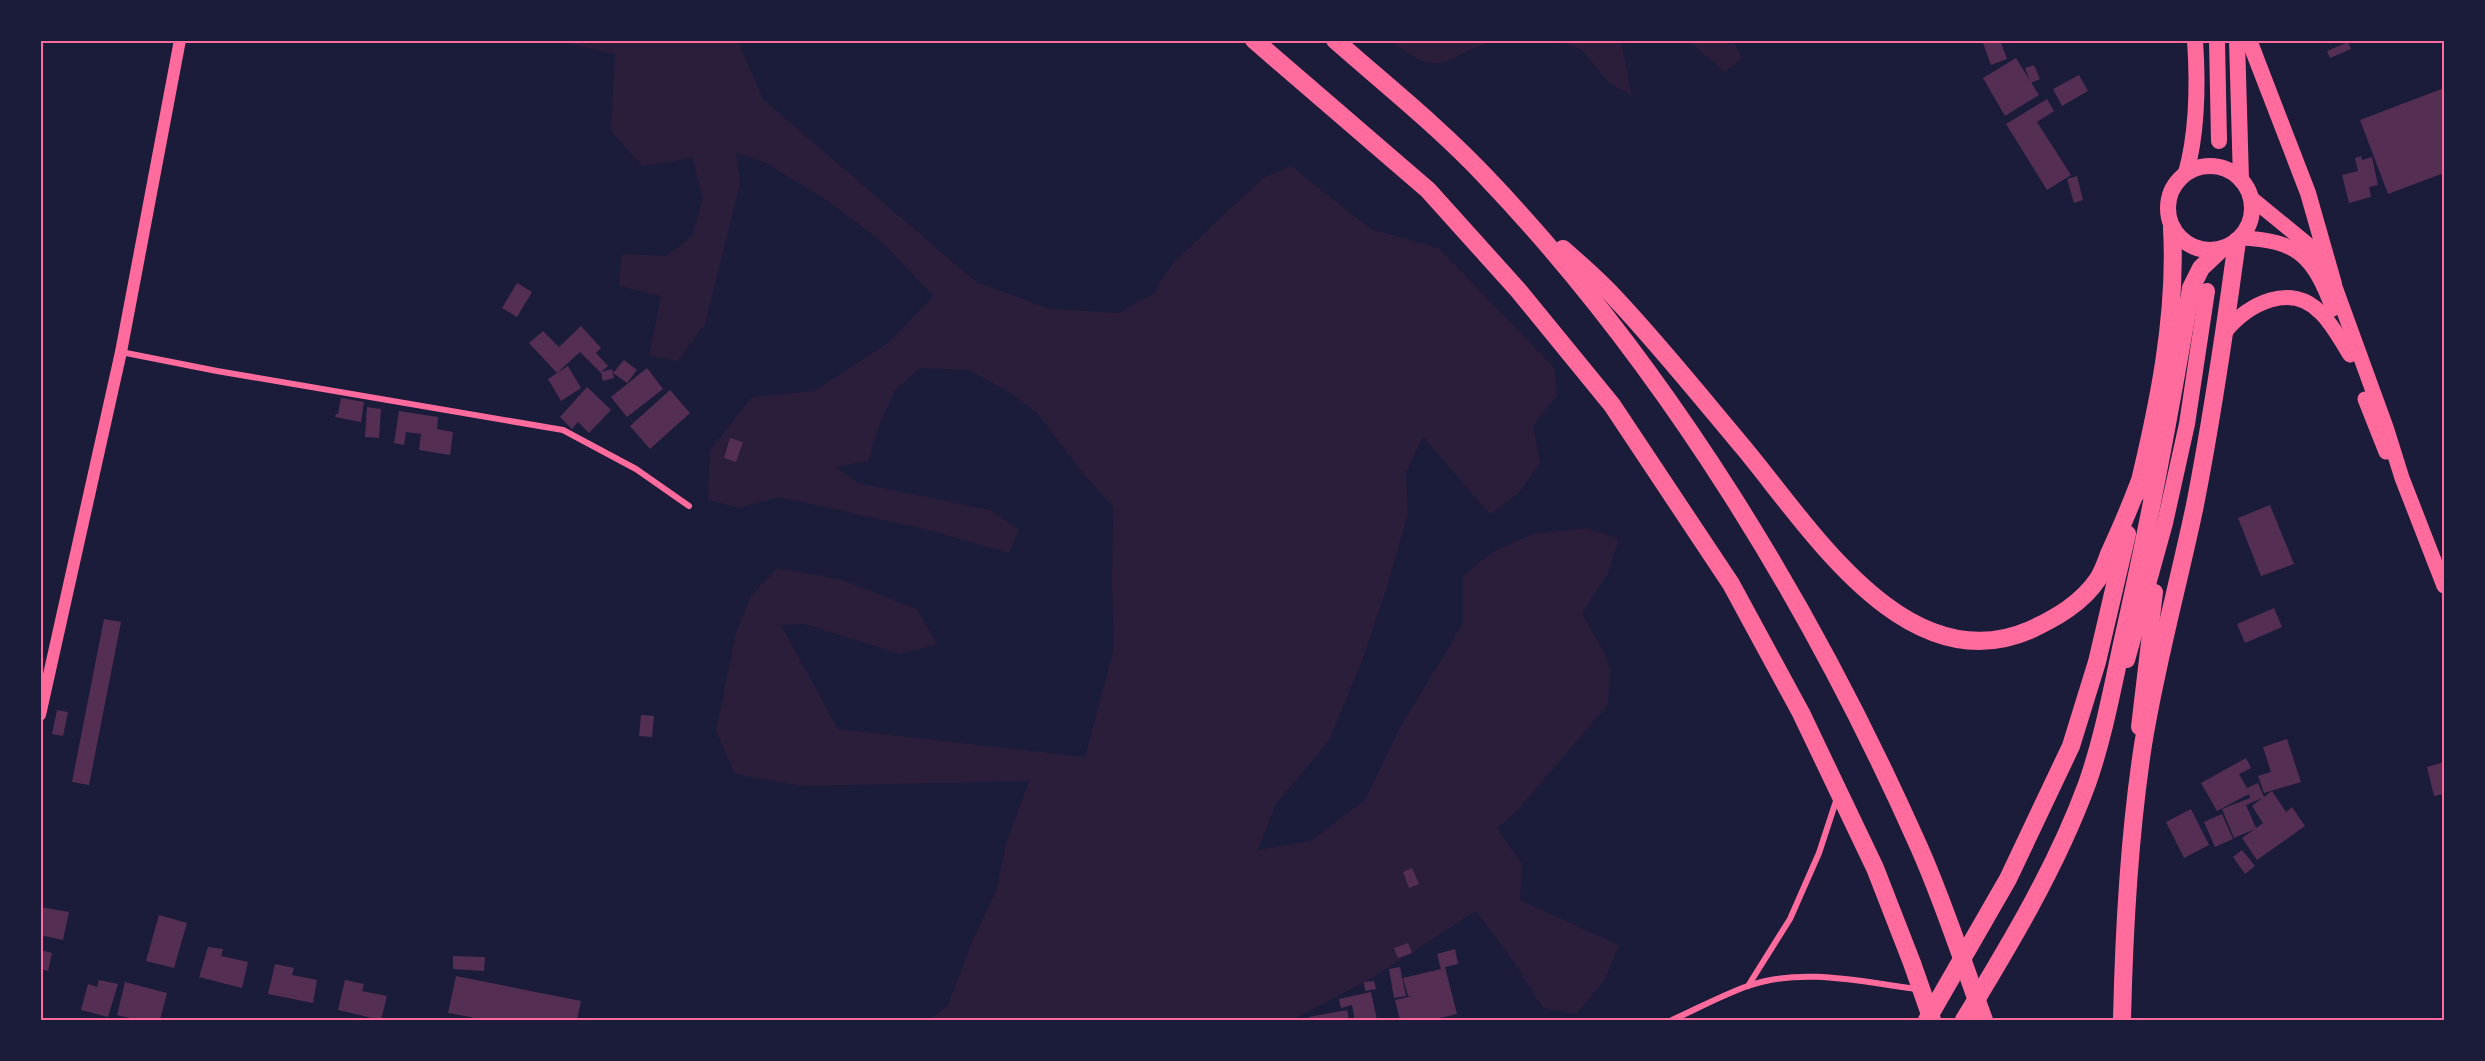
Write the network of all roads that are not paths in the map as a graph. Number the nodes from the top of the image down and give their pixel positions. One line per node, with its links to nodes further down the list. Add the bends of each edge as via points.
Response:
1 (180, 40): 19 (main road)
2 (1254, 40): 28 (highway, via 1428,190 1518,290 1612,405 1731,584)
3 (1335, 40): 10 (highway)
4 (2195, 40): 9 (highway, via 2195,119)
5 (2217, 40): 8 (highway)
6 (2237, 40): 11 (highway)
7 (2249, 40): 16 (highway, via 2308,192)
8 (2219, 141)
9 (2186, 173): 11 (highway, via 2209,166 2232,172); 13 (highway, via 2174,186 2168,203)
10 (1488, 178): 22 (highway, via 1615,298 1850,576 1922,628 1953,638 2017,636 2067,610 2098,578); 35 (highway, via 1566,267 1656,382 1790,593 1870,742 1920,849)
11 (2241, 180): 12 (highway)
12 (2250, 197): 14 (highway, via 2251,219); 16 (main road, via 2311,247)
13 (2172, 228): 15 (highway, via 2192,247); 22 (highway, via 2170,320)
14 (2239, 240): 15 (highway); 18 (highway); 20 (main road, via 2279,243 2292,247 2305,258 2323,283)
15 (2220, 250): 27 (highway, via 2201,268 2191,288 2145,540 2104,725)
16 (2334, 284): 21 (main road)
17 (2207, 291): 24 (highway, via 2187,424)
18 (2225, 332): 20 (main road, via 2258,304 2296,298 2321,312); 29 (highway, via 2194,505 2155,675 2143,747)
19 (122, 352): 23 (street, via 563,430 636,469); 26 (main road)
20 (2350, 355): 21 (main road, via 2382,445)
21 (2402, 478): 25 (main road)
22 (2139, 483): 33 (highway, via 2097,662 2071,746 2008,879)
23 (689, 506)
24 (2165, 523): 27 (highway, via 2112,718); 29 (highway, via 2138,731)
25 (2445, 586)
26 (40, 716)
27 (2087, 783): 34 (highway, via 2024,920)
28 (1839, 792): 30 (street, via 1819,853 1790,919); 31 (highway, via 1875,868)
29 (2125, 917): 36 (highway)
30 (1748, 986): 31 (street, via 1789,977 1819,976); 32 (street)
31 (1921, 990): 33 (highway)
32 (1672, 1020)
33 (1929, 1020)
34 (1964, 1020)
35 (1984, 1020)
36 (2122, 1020)

